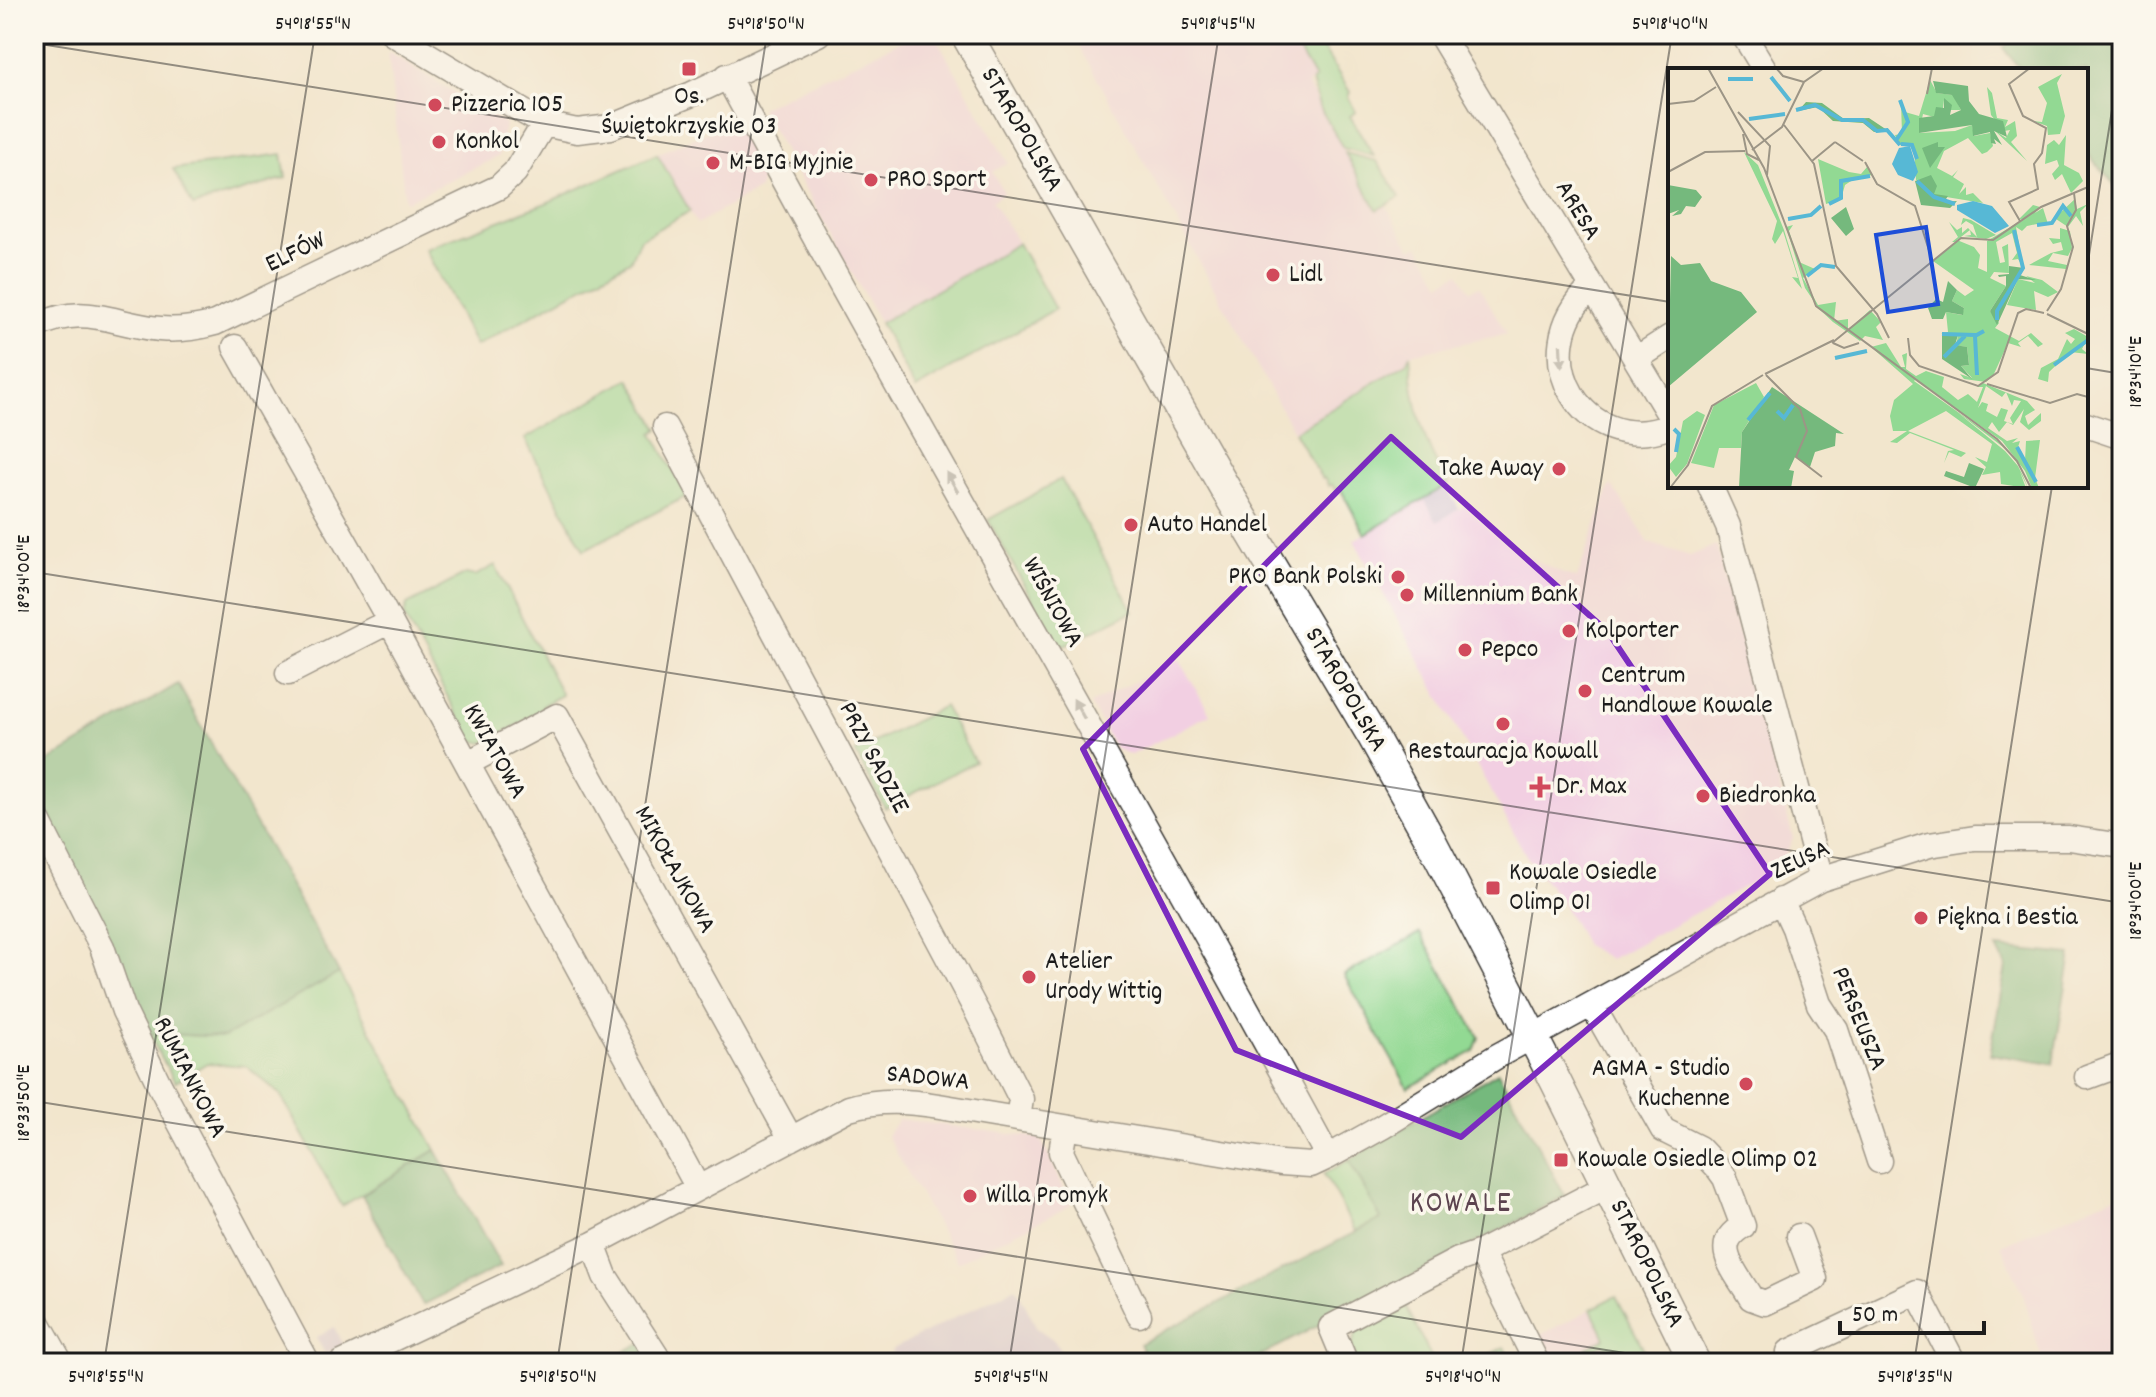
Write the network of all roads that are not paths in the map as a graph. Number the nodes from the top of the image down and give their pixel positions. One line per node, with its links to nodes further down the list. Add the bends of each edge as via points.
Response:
1 (393, 34): 8 (street)
2 (818, 34): 7 (street)
3 (966, 34): 28 (main road, STAROPOLSKA, via 1372,735)
4 (1440, 34): 9 (street, ARESA)
5 (1743, 34): 6 (street)
6 (1764, 68)
7 (727, 76): 8 (street, via 611,127 577,131); 34 (street, WIŚNIOWA, one-way to 7)
8 (544, 124): 10 (street, ELFÓW, via 515,172 499,187 215,323 162,330 75,315)
9 (1591, 288): 13 (street, ARESA); 15 (street, one-way to 15, via 1565,321 1559,347 1562,374 1573,399 1612,428 1637,433)
10 (34, 327)
11 (1668, 338): 13 (street)
12 (235, 347): 20 (street, KWIATOWA)
13 (1636, 359): 14 (street, ARESA)
14 (1668, 413)
15 (1668, 426)
16 (2088, 426): 18 (street)
17 (665, 427): 31 (street, PRZY SADZIE, via 983,1024 1021,1099)
18 (2122, 437)
19 (1711, 488): 25 (street, via 1728,526)
20 (390, 621): 21 (street); 22 (street, KWIATOWA)
21 (288, 673)
22 (468, 763): 33 (street, MIKOŁAJKOWA, via 557,716); 37 (street, KWIATOWA)
23 (34, 813): 44 (street, RUMIANKOWA, via 102,947 124,1011 160,1086)
24 (2122, 846): 25 (street, ZEUSA, via 2069,838 1975,838 1929,845)
25 (1821, 879): 26 (street, ZEUSA)
26 (1781, 900): 27 (street, ZEUSA); 35 (street, PERSEUSZA, via 1819,1004 1836,1030)
27 (1592, 1005): 28 (street, ZEUSA); 38 (street, via 1663,1130 1699,1148 1725,1178 1743,1226 1730,1233 1725,1252 1751,1298 1765,1303 1815,1279)
28 (1532, 1038): 34 (street, SADOWA); 36 (main road, STAROPOLSKA)
29 (2122, 1064): 30 (street)
30 (2087, 1077)
31 (1018, 1119): 32 (street, SADOWA); 33 (street, SADOWA, via 871,1101)
32 (1065, 1128): 34 (street, SADOWA, via 1281,1163 1311,1165); 42 (street, via 1061,1152)
33 (791, 1139): 37 (street, SADOWA)
34 (1328, 1157)
35 (1879, 1161)
36 (1608, 1186): 40 (street); 49 (main road, STAROPOLSKA)
37 (698, 1188): 39 (street, SADOWA)
38 (1799, 1236)
39 (593, 1244): 45 (street, SADOWA); 46 (street, via 605,1276)
40 (1481, 1252): 47 (street, via 1331,1327); 48 (street)
41 (34, 1315): 43 (street)
42 (1139, 1315)
43 (61, 1363)
44 (308, 1363)
45 (342, 1363)
46 (661, 1363)
47 (1346, 1363)
48 (1537, 1363)
49 (1695, 1363)
50 (1794, 1363): 51 (street, via 1789,1352 1917,1292)
51 (1954, 1363)

